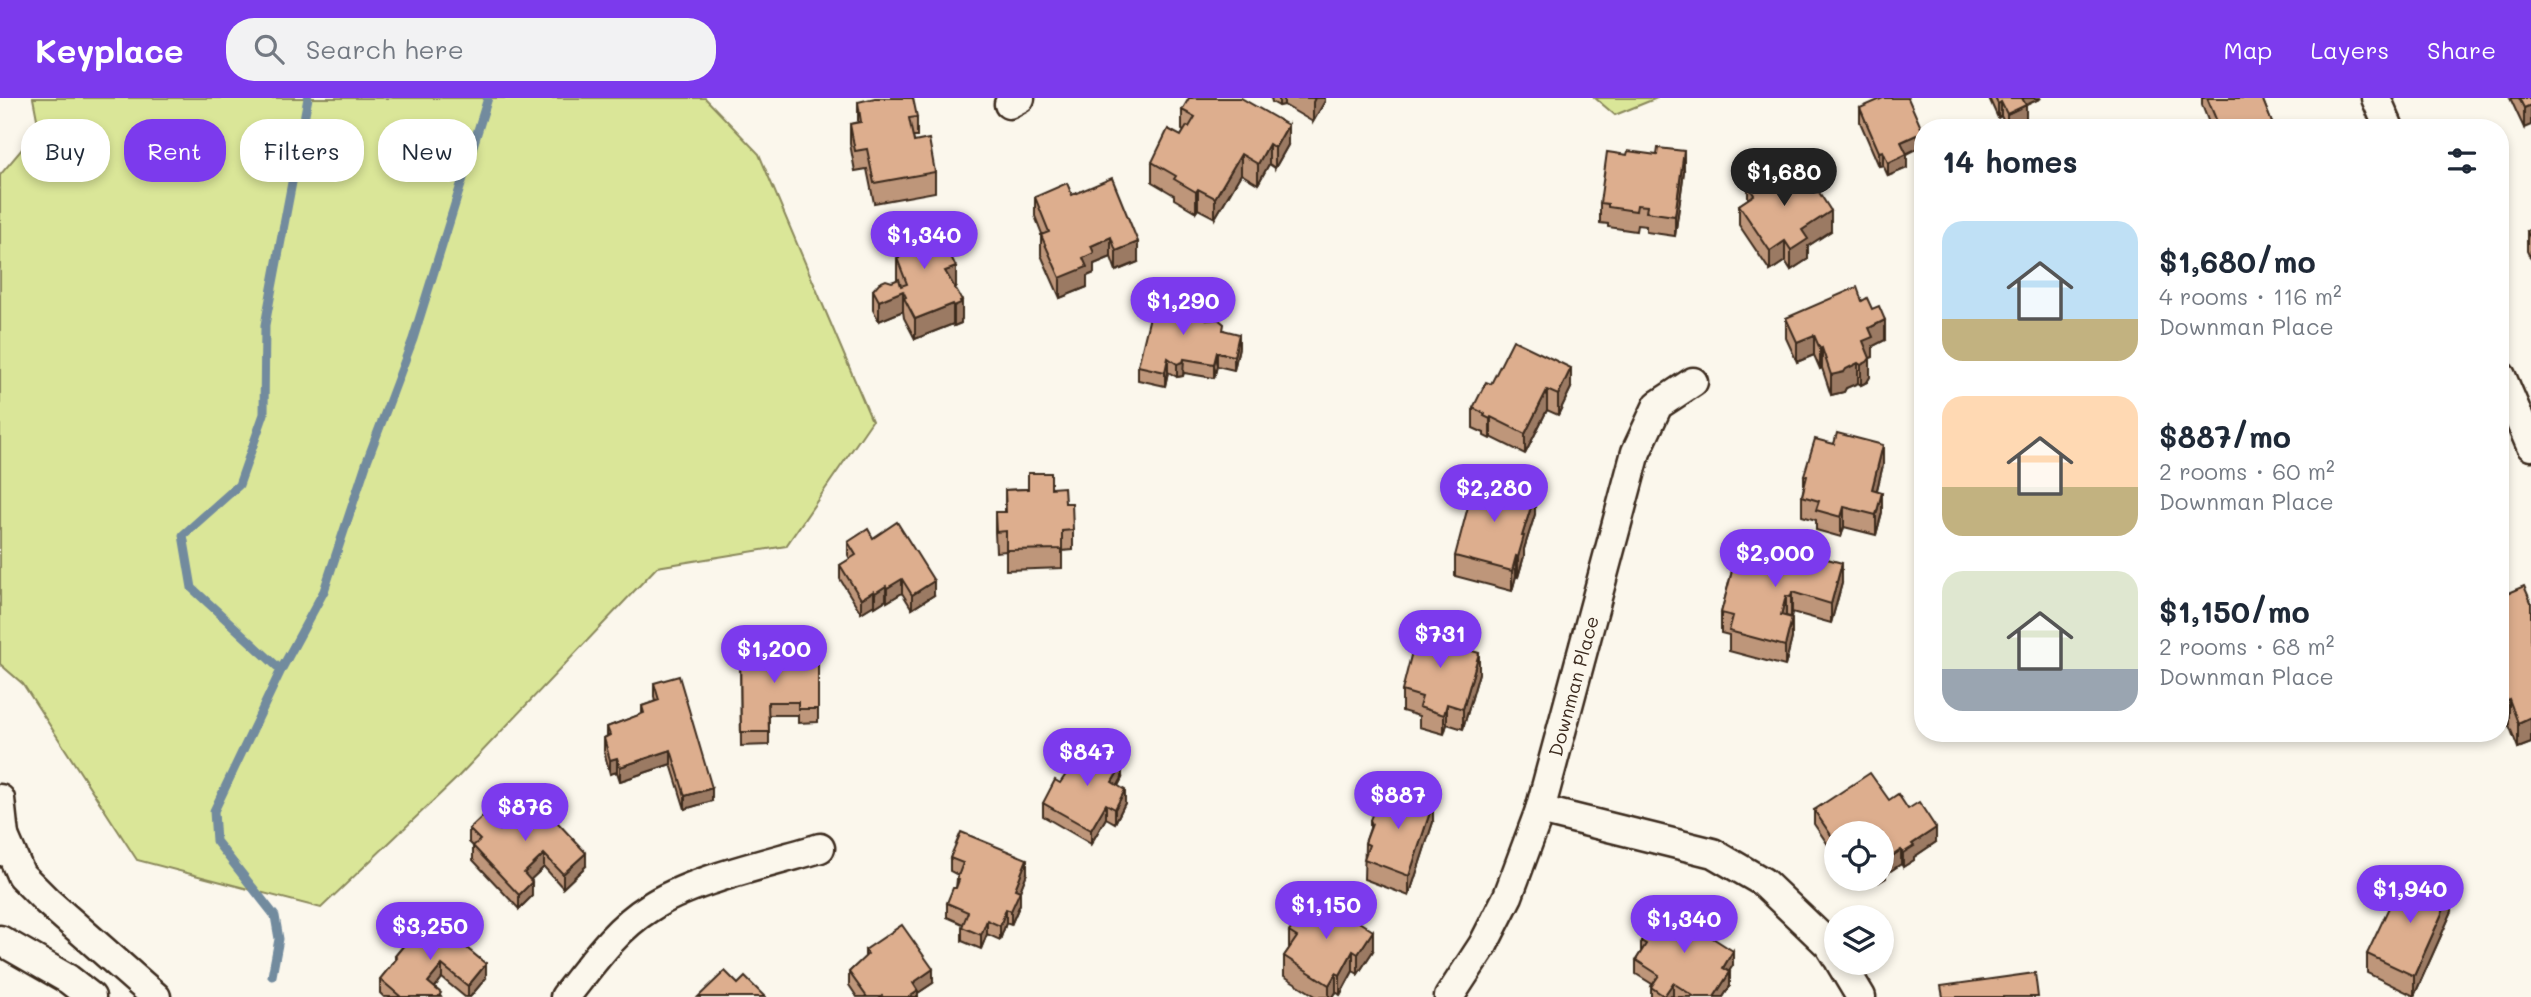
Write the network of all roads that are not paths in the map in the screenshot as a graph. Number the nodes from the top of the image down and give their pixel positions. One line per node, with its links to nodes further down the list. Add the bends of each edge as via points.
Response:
1 (2376, 98): 2 (street)
2 (2385, 119)
3 (1693, 382): 8 (street, Downman Place, via 1658,405 1636,452)
4 (2509, 388): 5 (street)
5 (2524, 411): 6 (street)
6 (2531, 446)
7 (0, 799): 9 (street)
8 (1540, 810): 12 (street, via 1713,853 1763,882); 17 (street, Downman Place, via 1508,896)
9 (2, 843): 15 (street, via 21,874 47,901)
10 (820, 848): 16 (street, via 695,886 650,907 619,932)
11 (0, 940): 14 (street)
12 (1824, 940)
13 (1848, 975): 18 (street)
14 (91, 997)
15 (156, 997)
16 (565, 997)
17 (1449, 997)
18 (1861, 997)

